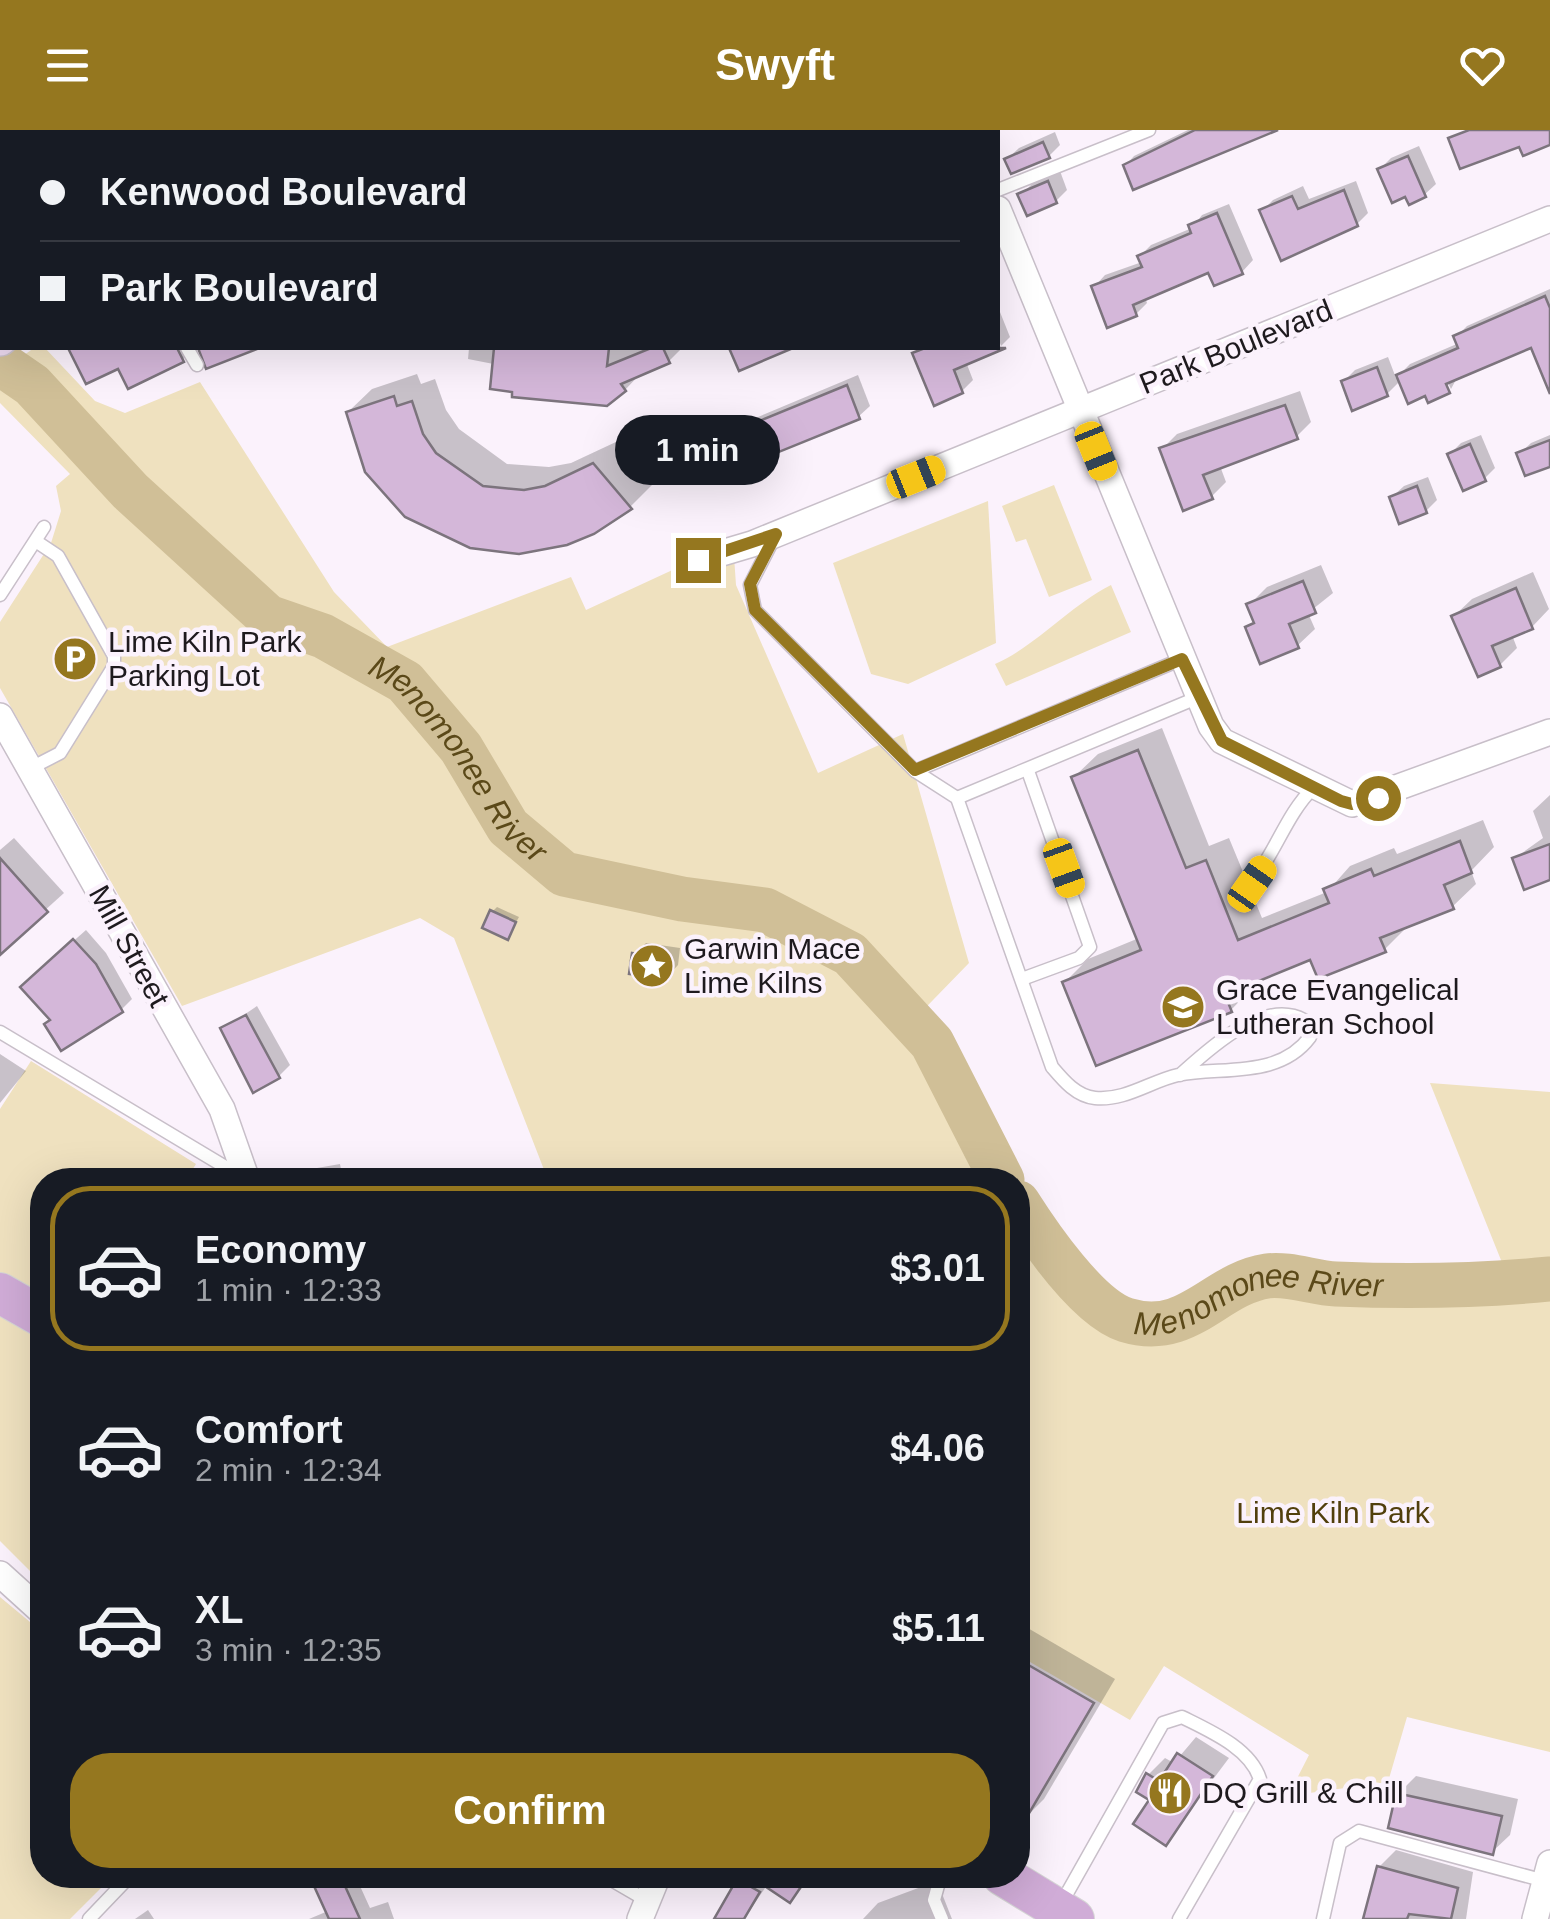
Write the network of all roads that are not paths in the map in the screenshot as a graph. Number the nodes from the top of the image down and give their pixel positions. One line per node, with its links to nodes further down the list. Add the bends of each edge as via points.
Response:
1 (1149, 130): 2 (lane)
2 (1000, 189)
3 (1000, 214): 7 (street)
4 (1550, 219): 7 (street, Park Boulevard)
5 (188, 350): 6 (lane)
6 (197, 366)
7 (1079, 410): 9 (street, Park Boulevard); 13 (street)
8 (44, 528): 10 (lane)
9 (776, 534): 11 (street, Park Boulevard); 18 (lane, via 750,584 755,610)
10 (37, 542): 12 (lane); 17 (lane, via 58,556 108,640 114,666 60,753)
11 (698, 560)
12 (0, 595)
13 (1182, 659): 14 (street); 18 (lane)
14 (1199, 698): 19 (lane); 20 (street, via 1222,741)
15 (0, 716): 17 (street, Mill Street)
16 (1550, 732): 20 (street, via 1378,798 1352,804)
17 (29, 769): 27 (street, Mill Street, via 222,1109)
18 (915, 770): 21 (lane)
19 (1028, 772): 21 (lane); 23 (lane, via 1090,947 1079,958)
20 (1312, 788): 22 (lane, via 1294,807 1252,884)
21 (957, 798): 23 (lane)
22 (1237, 896)
23 (1022, 979): 25 (lane, via 1052,1066 1069,1087 1093,1098)
24 (0, 1032): 26 (lane)
25 (1180, 1075): 25 (lane, via 1265,1016 1289,1012 1304,1020 1310,1037 1274,1062)
26 (227, 1168)
27 (243, 1168)
28 (0, 1293): 29 (main road)
29 (30, 1311)
30 (0, 1574): 31 (street)
31 (30, 1601)
32 (1548, 1872): 39 (street); 43 (lane, via 1358,1831 1336,1853)
33 (120, 1888): 40 (lane)
34 (618, 1888): 37 (lane)
35 (937, 1888): 41 (lane)
36 (1023, 1888): 38 (main road)
37 (643, 1910)
38 (1066, 1914): 42 (lane, via 1163,1723 1182,1717 1256,1764 1260,1779)
39 (1540, 1918)
40 (90, 1919)
41 (942, 1919)
42 (1179, 1919)
43 (1323, 1919)

